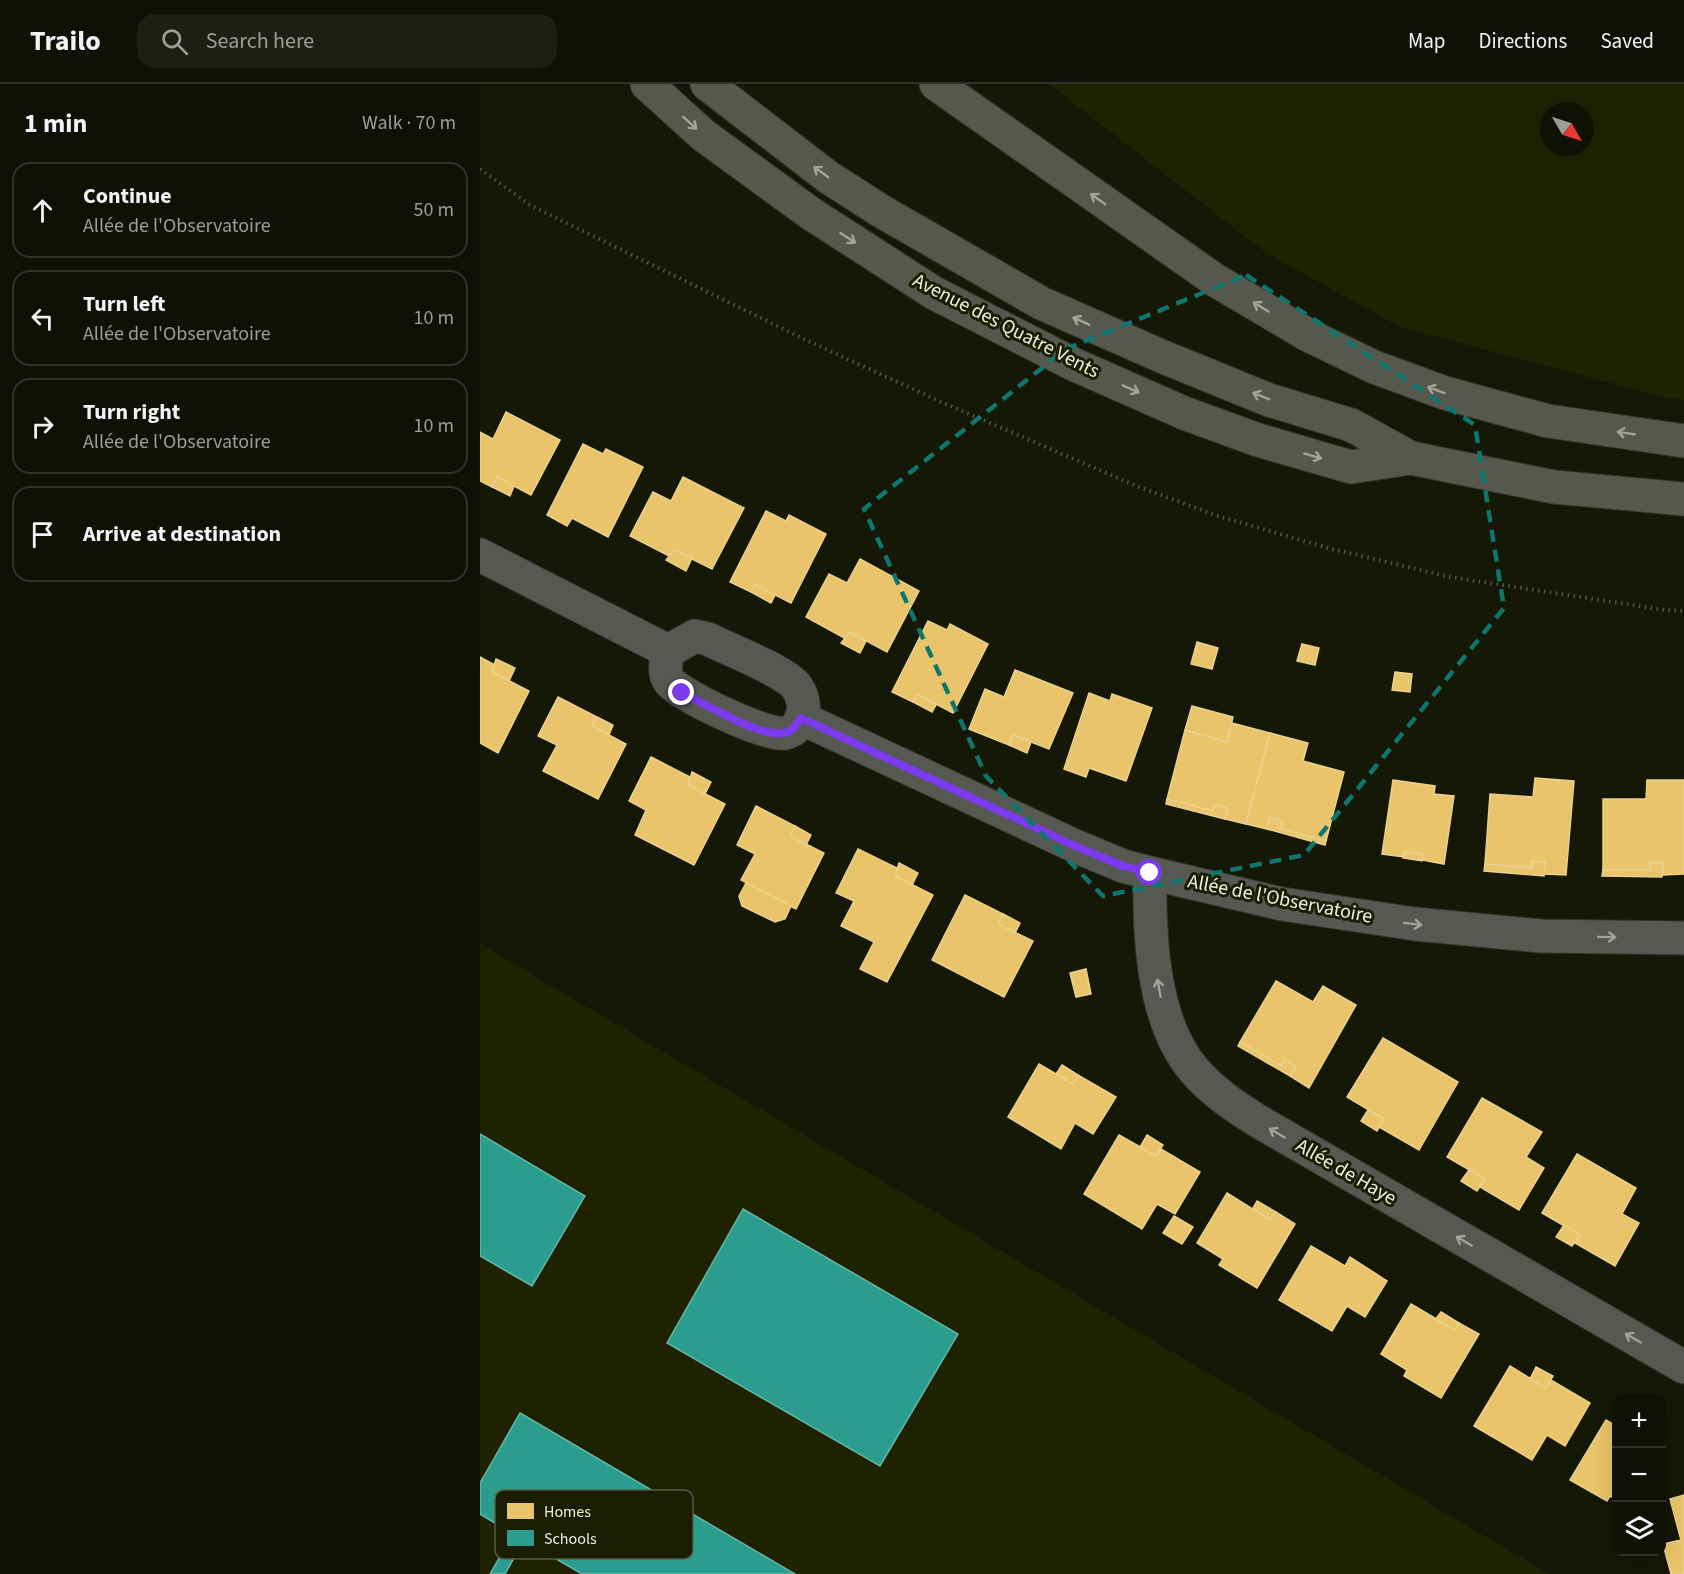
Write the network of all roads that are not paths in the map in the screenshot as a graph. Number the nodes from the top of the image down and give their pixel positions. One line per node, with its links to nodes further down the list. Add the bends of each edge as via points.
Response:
1 (647, 84): 5 (main road, Avenue des Quatre Vents, one-way to 5, via 703,135 810,213 934,293 1074,364 1195,417 1351,467)
2 (706, 84): 5 (main road, Avenue des Quatre Vents, one-way to 2, via 1352,425 1269,400 1041,303 942,248 828,177)
3 (936, 84): 4 (main road, one-way to 3, via 1548,421 1445,393 1374,368 1308,335 1215,280)
4 (1684, 441)
5 (1411, 458): 6 (main road, Avenue des Quatre Vents, via 1554,487)
6 (1684, 499)
7 (480, 555): 8 (street)
8 (668, 651): 9 (street, via 695,636 719,644 791,681 803,695); 9 (street, via 668,681 682,693 765,732 785,733)
9 (801, 718): 10 (street, Allée de l'Observatoire, via 1075,846)
10 (1150, 873): 11 (street, Allée de l'Observatoire, one-way to 11, via 1281,904 1415,924 1541,936); 12 (street, Allée de Haye, one-way to 10, via 1219,1095 1192,1069 1162,1003 1149,928)
11 (1684, 938)
12 (1684, 1367)

